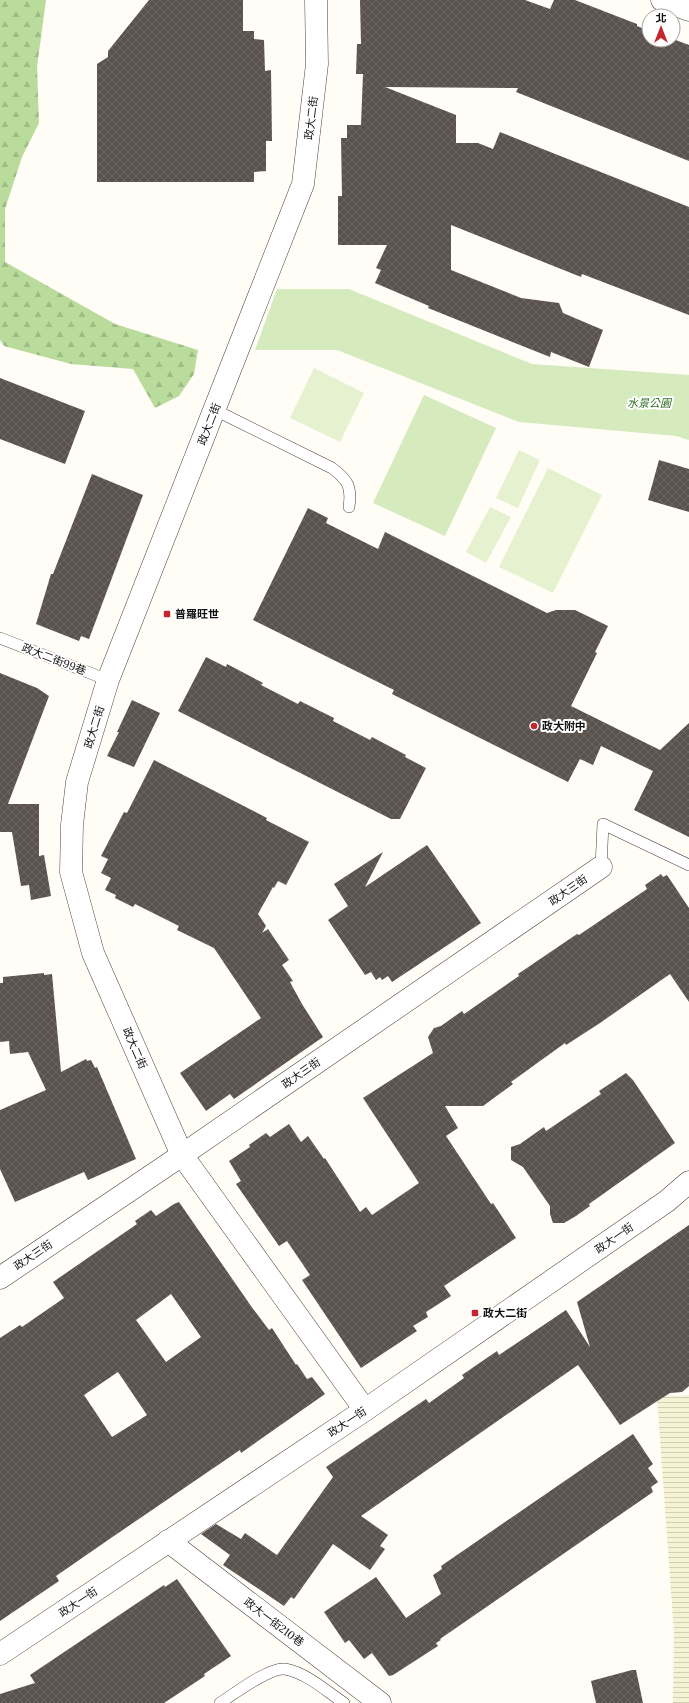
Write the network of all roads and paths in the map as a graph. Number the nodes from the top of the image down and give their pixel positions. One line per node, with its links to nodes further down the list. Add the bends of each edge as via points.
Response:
1 (316, 0): 4 (street, 政大二街, via 317,64 303,184)
2 (662, 0): 3 (street)
3 (689, 10)
4 (214, 410): 5 (lane, via 332,468 344,477 350,488); 7 (street, 政大二街)
5 (349, 507)
6 (0, 638): 7 (lane, 政大二街99巷)
7 (108, 680): 10 (street, 政大二街, via 77,782 72,825 71,872 93,953)
8 (689, 865): 9 (lane, via 603,824)
9 (601, 867): 10 (street, 政大三街)
10 (182, 1155): 12 (street, 政大三街); 13 (street, 政大二街)
11 (689, 1182): 13 (street, 政大一街, via 655,1210)
12 (0, 1278)
13 (365, 1410): 14 (street, 政大一街)
14 (168, 1541): 15 (street, 政大一街); 18 (street, 政大一街210巷)
15 (0, 1654)
16 (220, 1703): 17 (lane, via 261,1676 284,1669 306,1676)
17 (344, 1703)
18 (380, 1703)

